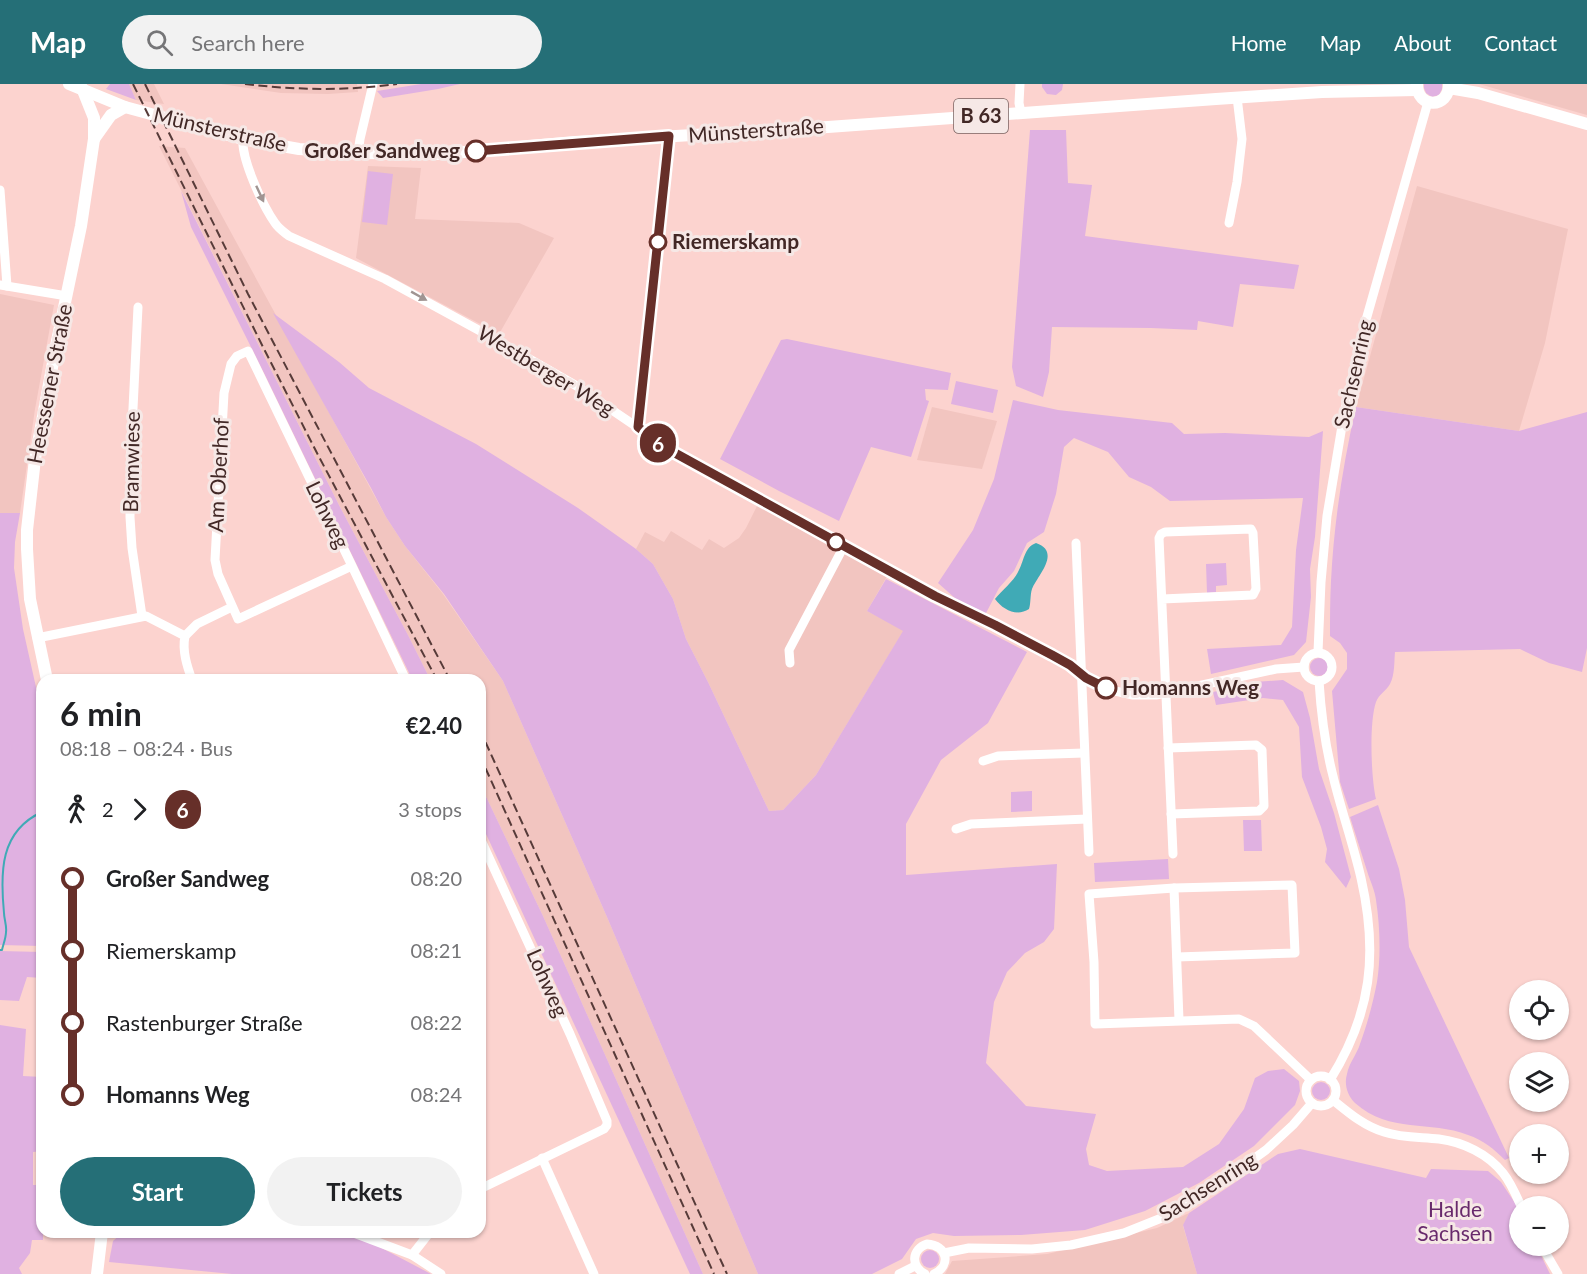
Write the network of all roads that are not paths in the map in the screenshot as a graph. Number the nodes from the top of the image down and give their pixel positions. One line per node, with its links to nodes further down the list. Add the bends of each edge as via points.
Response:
1 (69, 84): 7 (main road, Münsterstraße / B 63)
2 (373, 84): 17 (street)
3 (1020, 84): 12 (street)
4 (1372, 84): 8 (street)
5 (1449, 86): 10 (main road, via 1443,99); 13 (main road)
6 (1417, 87): 8 (main road, Münsterstraße / B 63); 10 (main road)
7 (82, 88): 11 (main road, Münsterstraße / B 63); 15 (main road, Heessener Straße, via 94,121)
8 (1351, 91): 9 (main road, Münsterstraße / B 63)
9 (1237, 98): 12 (main road, Münsterstraße / B 63); 19 (street, via 1242,139)
10 (1428, 102): 33 (street, Sachsenring, via 1366,320 1344,414 1327,516)
11 (125, 107): 15 (main road, via 111,116); 16 (main road, Münsterstraße / B 63)
12 (1021, 113): 14 (main road, Münsterstraße / B 63)
13 (1587, 124)
14 (669, 136): 17 (main road, Münsterstraße / B 63, via 442,154); 24 (street)
15 (94, 139): 21 (main road, Heessener Straße)
16 (243, 139): 17 (main road, Münsterstraße / B 63, via 299,149); 24 (street, Westberger Weg, one-way to 24, via 242,148 258,191 275,223 289,236 409,291 575,386)
17 (358, 153)
18 (0, 190): 20 (street)
19 (1229, 223)
20 (3, 285): 21 (street)
21 (67, 296): 32 (main road, Heessener Straße, via 35,459 29,510 28,578)
22 (138, 307): 30 (street, Bramwiese, via 130,517)
23 (248, 351): 27 (street, Lohweg); 29 (street, Am Oberhof, via 231,364 224,393 215,560)
24 (638, 427): 26 (street, Westberger Weg, via 664,447)
25 (1076, 543): 36 (street)
26 (844, 546): 34 (street, via 789,650); 36 (street, Westberger Weg)
27 (352, 566): 29 (street, via 238,619); 39 (street, Lohweg)
28 (1162, 599): 28 (street, via 1161,534 1251,529 1254,595); 41 (street)
29 (232, 607): 31 (street, via 197,624)
30 (142, 616): 31 (street); 32 (street)
31 (185, 636): 38 (street)
32 (37, 638): 37 (main road, Heessener Straße)
33 (1318, 652): 35 (street, via 1308,657); 40 (street, via 1332,662 1330,675)
34 (790, 663)
35 (1304, 667): 40 (street, via 1308,677); 41 (street, Westberger Weg, via 1276,669)
36 (1080, 673): 41 (street, Westberger Weg, via 1106,688 1129,694); 43 (street)
37 (46, 674)
38 (190, 674)
39 (403, 674)
40 (1319, 681): 55 (street, via 1328,758 1361,877 1371,946 1360,1018)
41 (1166, 693): 42 (street)
42 (1168, 748): 45 (street); 45 (street, via 1256,745 1262,750 1264,806 1259,811)
43 (1084, 753): 44 (street, via 998,756); 46 (street)
44 (983, 761)
45 (1171, 814): 50 (street)
46 (1087, 819): 47 (street, via 971,824); 49 (street)
47 (956, 829)
48 (486, 851): 58 (street, Lohweg, via 606,1115 604,1129)
49 (1089, 852)
50 (1173, 854)
51 (1174, 888): 52 (street); 52 (street, via 1292,885 1294,953); 53 (street, via 1089,894 1095,1024)
52 (1177, 957): 53 (street)
53 (1179, 1020): 54 (street, via 1247,1022)
54 (1311, 1080): 55 (street); 57 (street, via 1306,1091)
55 (1330, 1080): 56 (street, via 1336,1089)
56 (1333, 1100): 57 (street, via 1323,1106); 60 (street, via 1362,1123 1384,1132 1455,1142 1475,1150 1503,1174)
57 (1312, 1103): 64 (street, Sachsenring, via 1266,1150 1169,1215 1124,1233 1071,1245 969,1248)
58 (542, 1158): 59 (street); 70 (street)
59 (486, 1186)
60 (1515, 1196)
61 (101, 1238): 68 (main road)
62 (367, 1238): 65 (street)
63 (425, 1238): 65 (street)
64 (944, 1253): 67 (street, Sachsenring, via 936,1245 923,1245 915,1254); 73 (street, via 944,1266)
65 (412, 1255): 69 (street)
66 (1547, 1256): 74 (street)
67 (915, 1266): 71 (street); 72 (street)
68 (97, 1274)
69 (441, 1274)
70 (594, 1274)
71 (899, 1274)
72 (925, 1274)
73 (934, 1274)
74 (1558, 1274)

